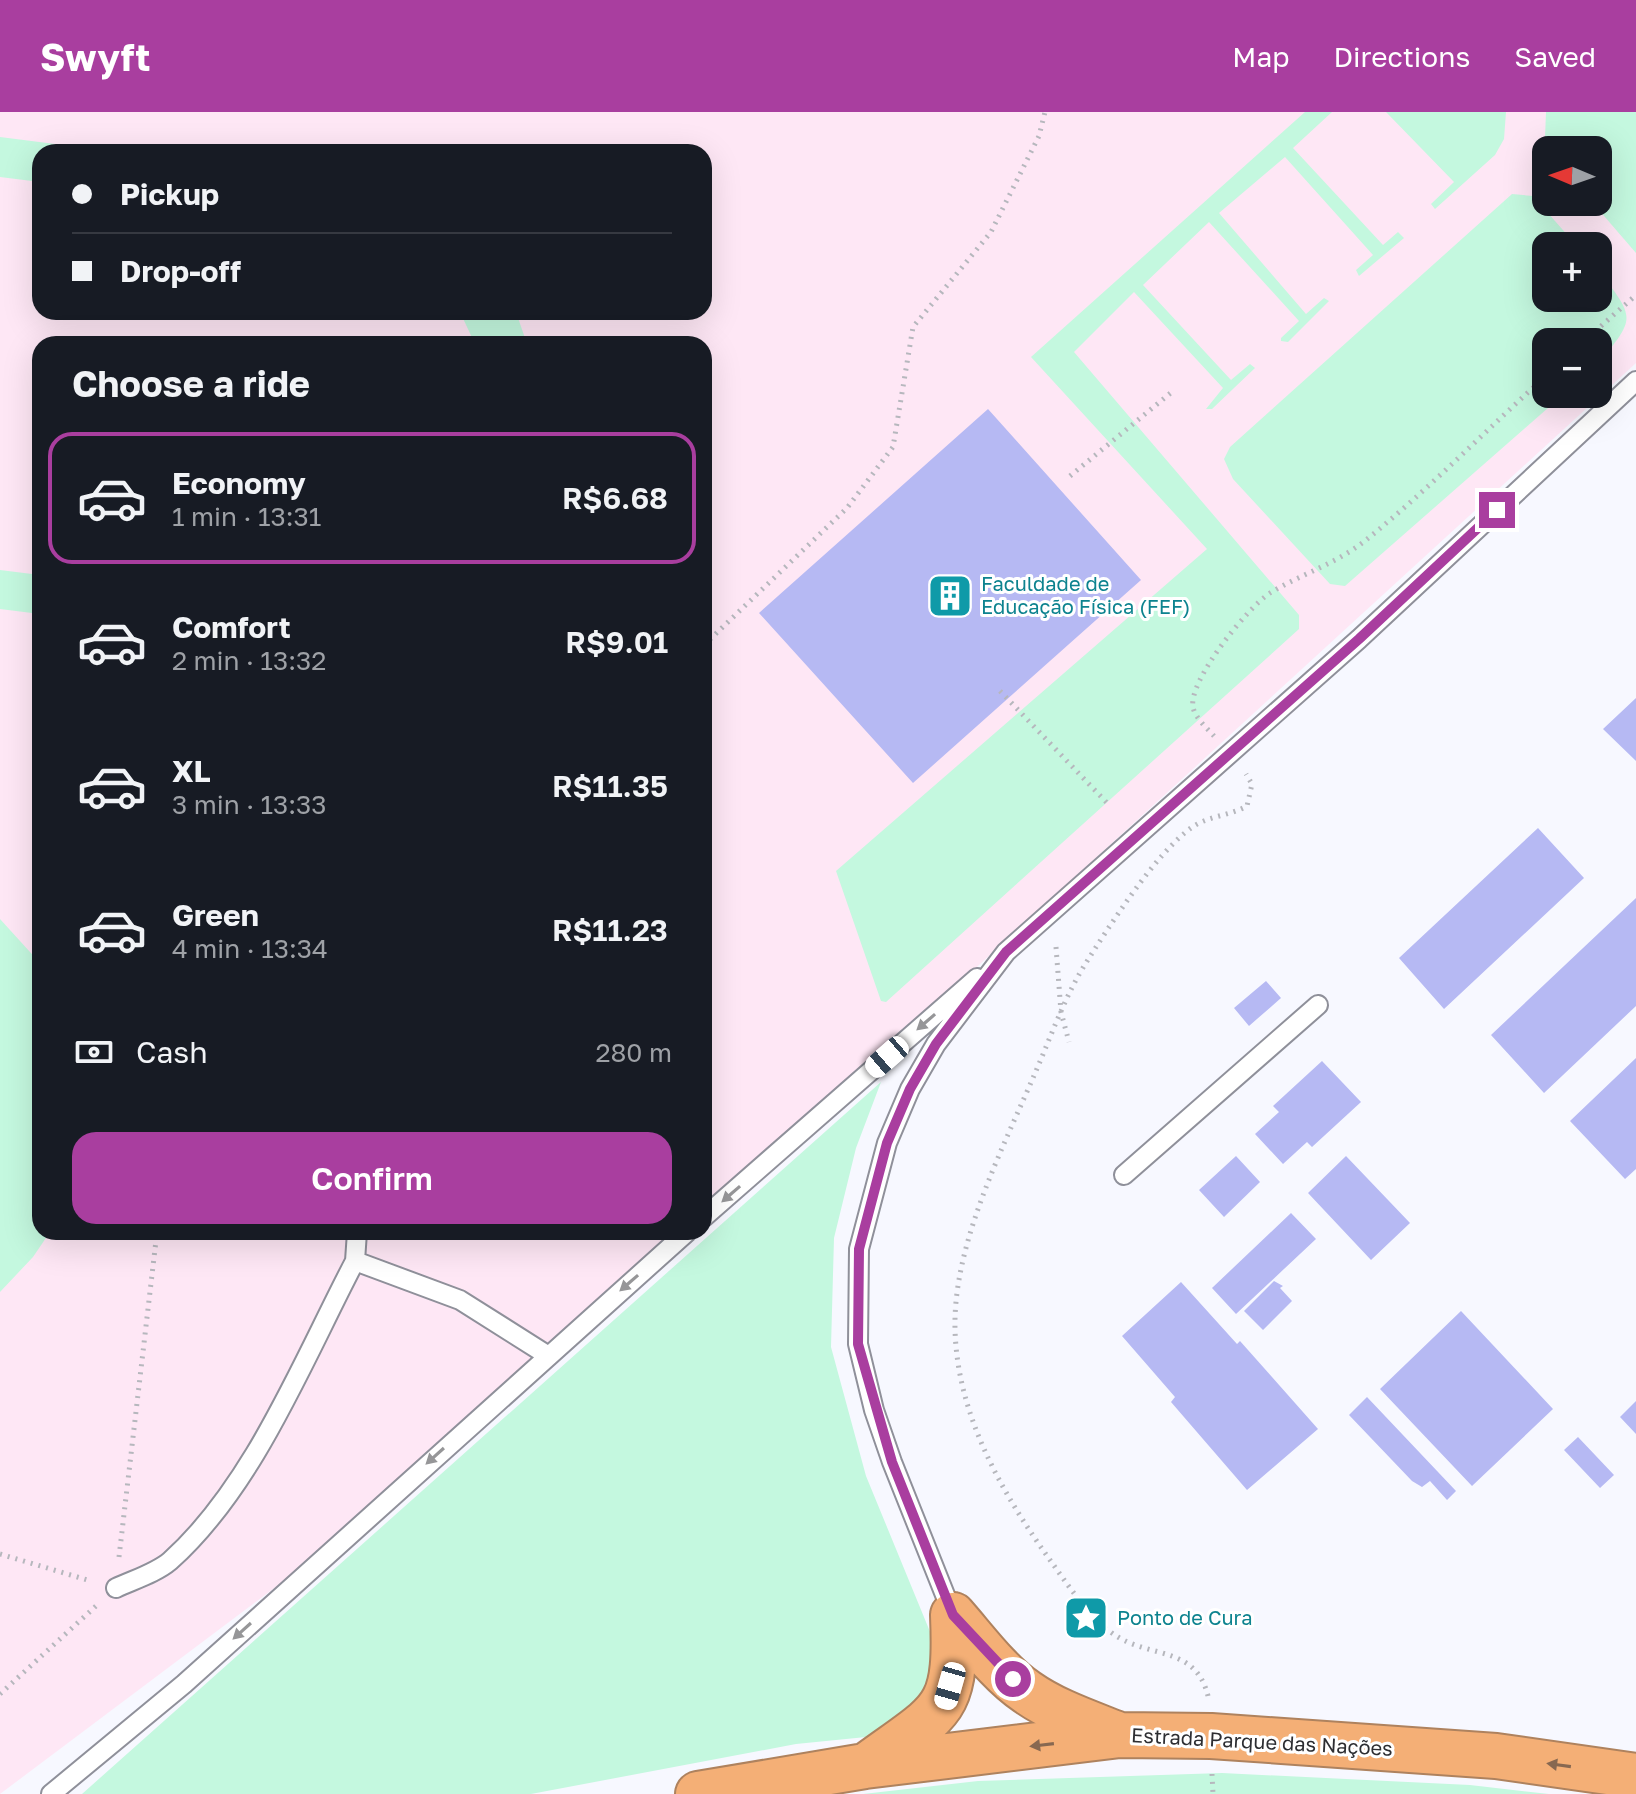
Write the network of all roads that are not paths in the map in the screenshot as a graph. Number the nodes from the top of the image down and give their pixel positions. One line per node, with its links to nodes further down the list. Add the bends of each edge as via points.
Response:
1 (1636, 381): 2 (lane, via 1359,639)
2 (1006, 952): 5 (lane, one-way to 5); 11 (lane, via 936,1044 910,1089 887,1143 859,1249 858,1344 874,1410)
3 (1318, 1005): 4 (lane)
4 (1124, 1175)
5 (712, 1210)
6 (356, 1240): 8 (lane)
7 (678, 1240): 9 (lane, one-way to 9)
8 (355, 1261): 9 (lane, via 460,1300); 10 (lane, via 218,1510 168,1563)
9 (547, 1355): 15 (lane, one-way to 15, via 184,1684)
10 (116, 1588)
11 (953, 1615): 12 (highway, via 1027,1692); 13 (highway, via 955,1669 945,1703)
12 (1120, 1735): 13 (highway, Estrada Parque das Nações, one-way to 13); 14 (highway, Estrada Parque das Nações, one-way to 12, via 1496,1756 1211,1736)
13 (865, 1766): 16 (highway, Estrada Parque das Nações)
14 (1636, 1776)
15 (51, 1794)
16 (698, 1794)

